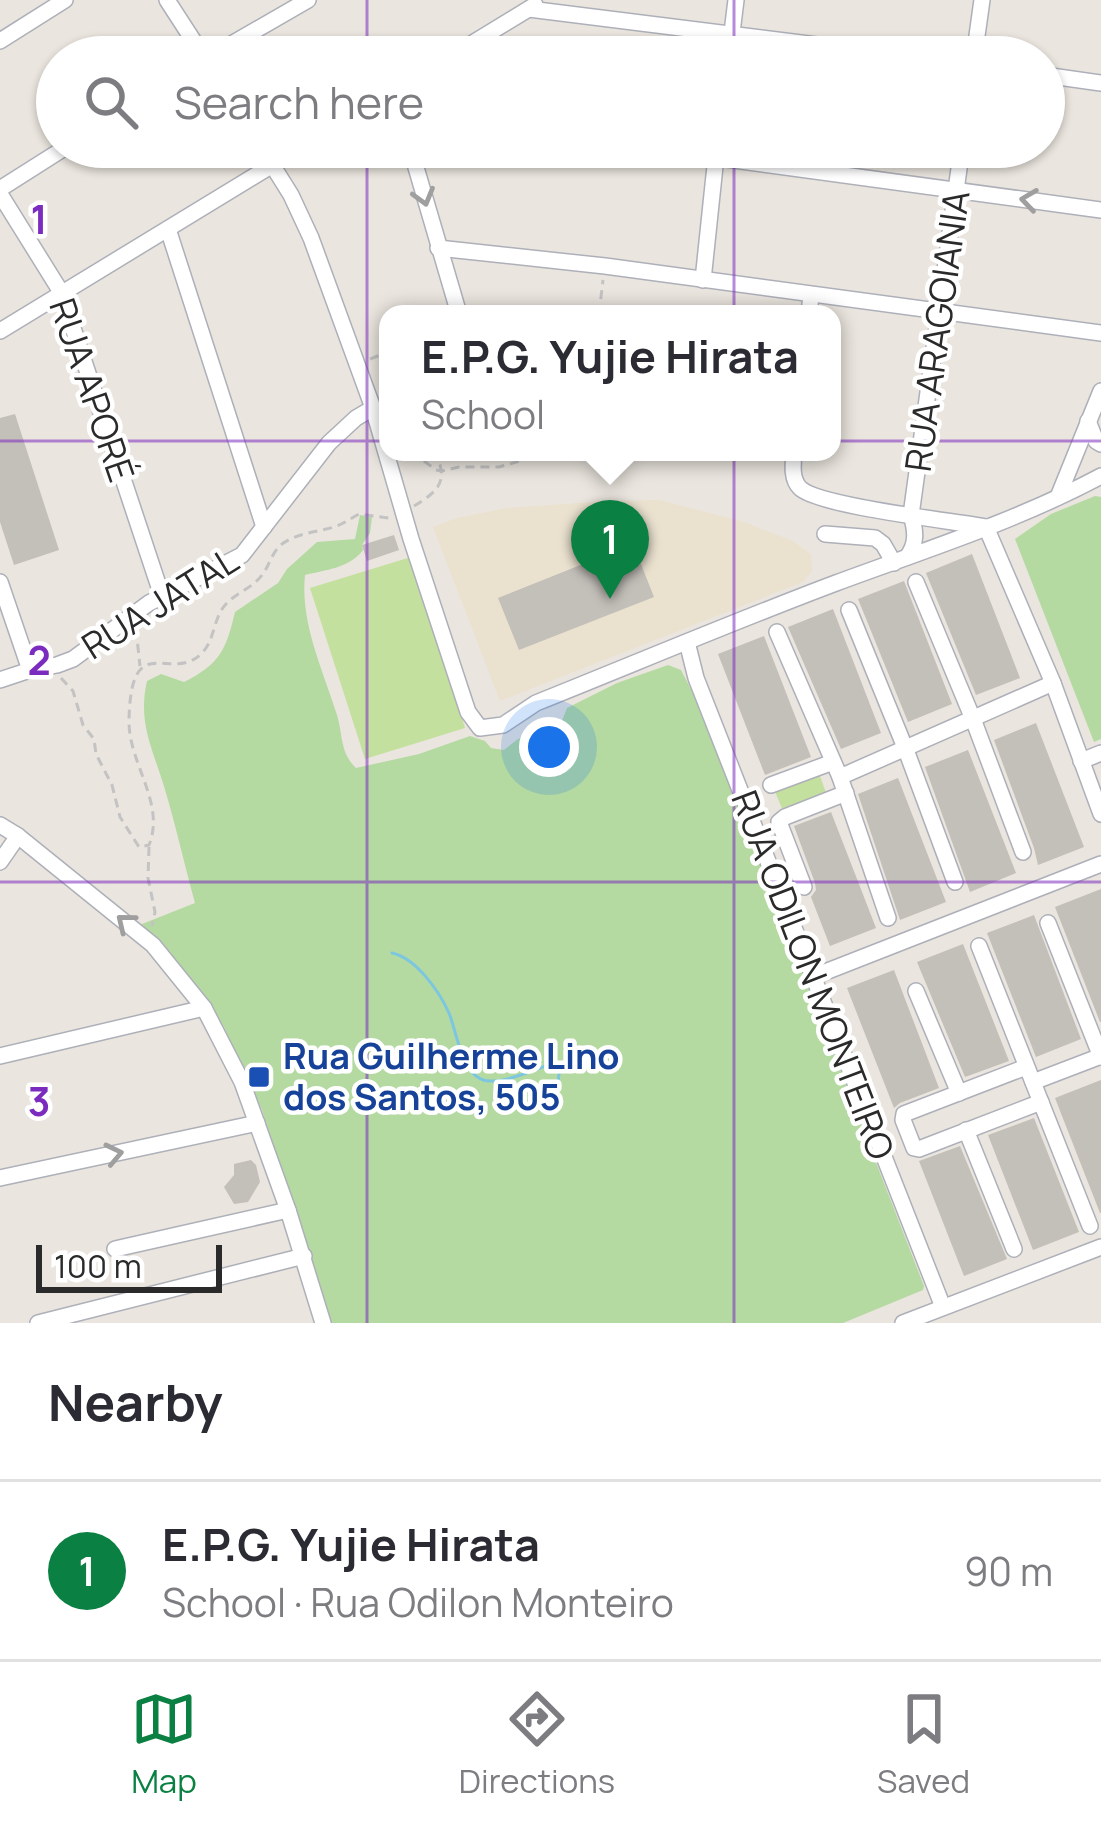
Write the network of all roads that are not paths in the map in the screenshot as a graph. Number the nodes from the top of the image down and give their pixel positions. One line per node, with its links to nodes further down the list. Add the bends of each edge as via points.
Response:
1 (65, 0): 16 (street)
2 (167, 0): 10 (street)
3 (308, 0): 11 (street)
4 (568, 0): 8 (street)
5 (736, 0): 9 (street)
6 (982, 0): 15 (street)
7 (532, 3): 8 (street); 12 (street)
8 (580, 15): 9 (street)
9 (732, 33): 13 (street); 14 (street)
10 (192, 36)
11 (244, 36)
12 (482, 36)
13 (732, 36)
14 (755, 36)
15 (977, 36)
16 (0, 40)
17 (1065, 78): 18 (street)
18 (1101, 82)
19 (36, 167): 27 (street)
20 (267, 168): 29 (street)
21 (274, 168): 40 (street, via 311,238)
22 (416, 168): 30 (street, one-way to 30)
23 (714, 168): 31 (street)
24 (817, 168): 26 (street)
25 (960, 168): 26 (street, RUA ARAGOIANIA)
26 (957, 190): 28 (street, one-way to 26); 36 (street, RUA ARAGOIANIA)
27 (0, 191): 32 (street, RUA APORÉ)
28 (1101, 210)
29 (168, 229): 32 (street); 50 (street)
30 (438, 248): 31 (street); 34 (street)
31 (703, 280): 33 (street)
32 (61, 292): 37 (street); 56 (street, RUA APORÉ)
33 (812, 296): 35 (street); 36 (street)
34 (456, 305)
35 (810, 305)
36 (938, 312): 38 (street); 49 (street, RUA ARAGOIANIA)
37 (0, 331)
38 (1101, 333)
39 (1101, 391): 41 (street)
40 (373, 408): 42 (street); 50 (street, RUA JATAL, via 329,443)
41 (1088, 421): 43 (street); 48 (street)
42 (379, 429)
43 (1101, 445)
44 (388, 461): 59 (street, via 479,728 502,725 536,703)
45 (794, 461): 49 (street, via 805,492)
46 (1101, 476): 48 (street)
47 (1101, 488): 48 (street)
48 (1063, 496): 51 (street)
49 (911, 515): 51 (street); 53 (street, RUA ARAGOIANIA, via 914,548)
50 (263, 527): 56 (street, RUA JATAL, via 242,555)
51 (986, 527): 53 (street); 62 (street)
52 (825, 534): 53 (street, via 874,538)
53 (900, 561): 59 (street)
54 (0, 581): 60 (street)
55 (916, 582): 63 (street)
56 (162, 596): 60 (street, RUA JATAL, via 92,647)
57 (849, 610): 64 (street)
58 (777, 632): 67 (street)
59 (687, 642): 80 (street, RUA ODILON MONTEIRO)
60 (30, 670): 61 (street, RUA JATAL)
61 (0, 680)
62 (1053, 683): 63 (street); 66 (street)
63 (973, 719): 64 (street); 72 (street)
64 (906, 750): 67 (street); 75 (street)
65 (1101, 753): 66 (street)
66 (1082, 761): 69 (street)
67 (840, 778): 68 (street); 76 (street, via 779,822); 77 (street)
68 (771, 785)
69 (1101, 814)
70 (0, 825): 71 (street)
71 (18, 836): 73 (street); 82 (street, one-way to 71, via 153,945)
72 (1023, 852)
73 (0, 862)
74 (1101, 864): 80 (street)
75 (955, 883)
76 (804, 887)
77 (888, 918)
78 (1048, 923): 84 (street)
79 (979, 946): 85 (street)
80 (814, 976): 97 (street, RUA ODILON MONTEIRO)
81 (916, 991): 86 (street)
82 (204, 1008): 83 (street); 88 (street)
83 (0, 1056)
84 (1101, 1057): 85 (street)
85 (1029, 1074): 86 (street); 87 (street)
86 (959, 1093): 89 (street, via 903,1120 916,1149)
87 (1041, 1102): 89 (street); 92 (street)
88 (257, 1123): 90 (street, one-way to 88); 91 (street)
89 (965, 1130): 95 (street)
90 (0, 1178)
91 (288, 1210): 94 (street); 96 (street)
92 (1090, 1226)
93 (1101, 1246): 97 (street)
94 (115, 1249)
95 (1014, 1249)
96 (304, 1256): 98 (street); 100 (street)
97 (943, 1307): 101 (street)
98 (98, 1317): 99 (street)
99 (38, 1323)
100 (323, 1323)
101 (903, 1323)

